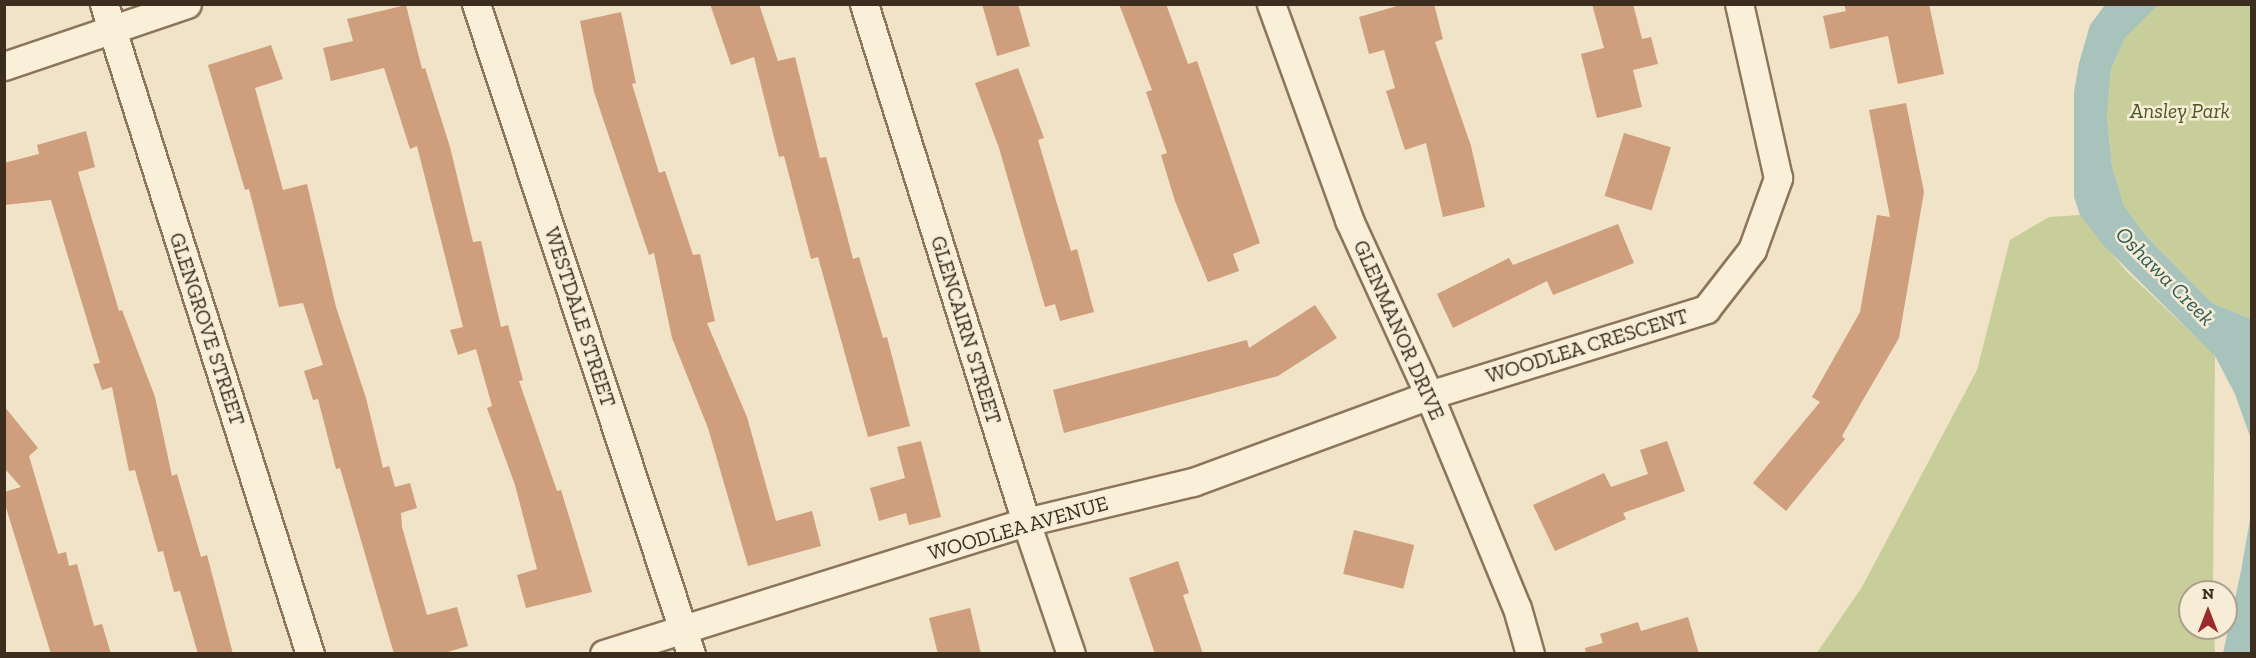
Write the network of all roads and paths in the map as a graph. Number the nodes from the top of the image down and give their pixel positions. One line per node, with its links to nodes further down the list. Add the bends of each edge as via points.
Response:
1 (104, 4): 7 (street, GLENGROVE STREET)
2 (187, 4): 7 (street)
3 (476, 4): 11 (street, WESTDALE STREET)
4 (864, 4): 10 (street, GLENCAIRN STREET)
5 (1271, 4): 9 (street, GLENMANOR DRIVE, via 1349,220)
6 (1739, 4): 9 (street, WOODLEA CRESCENT, via 1778,178 1752,250 1706,309)
7 (113, 32): 8 (street); 12 (street, GLENGROVE STREET)
8 (4, 66)
9 (1429, 395): 10 (street, WOODLEA AVENUE, via 1193,482); 15 (street, GLENMANOR DRIVE, via 1517,608)
10 (1026, 522): 11 (street, WOODLEA AVENUE); 14 (street, GLENCAIRN STREET)
11 (687, 642): 13 (street, WOODLEA AVENUE)
12 (310, 654)
13 (604, 654)
14 (1071, 654)
15 (1530, 654)

